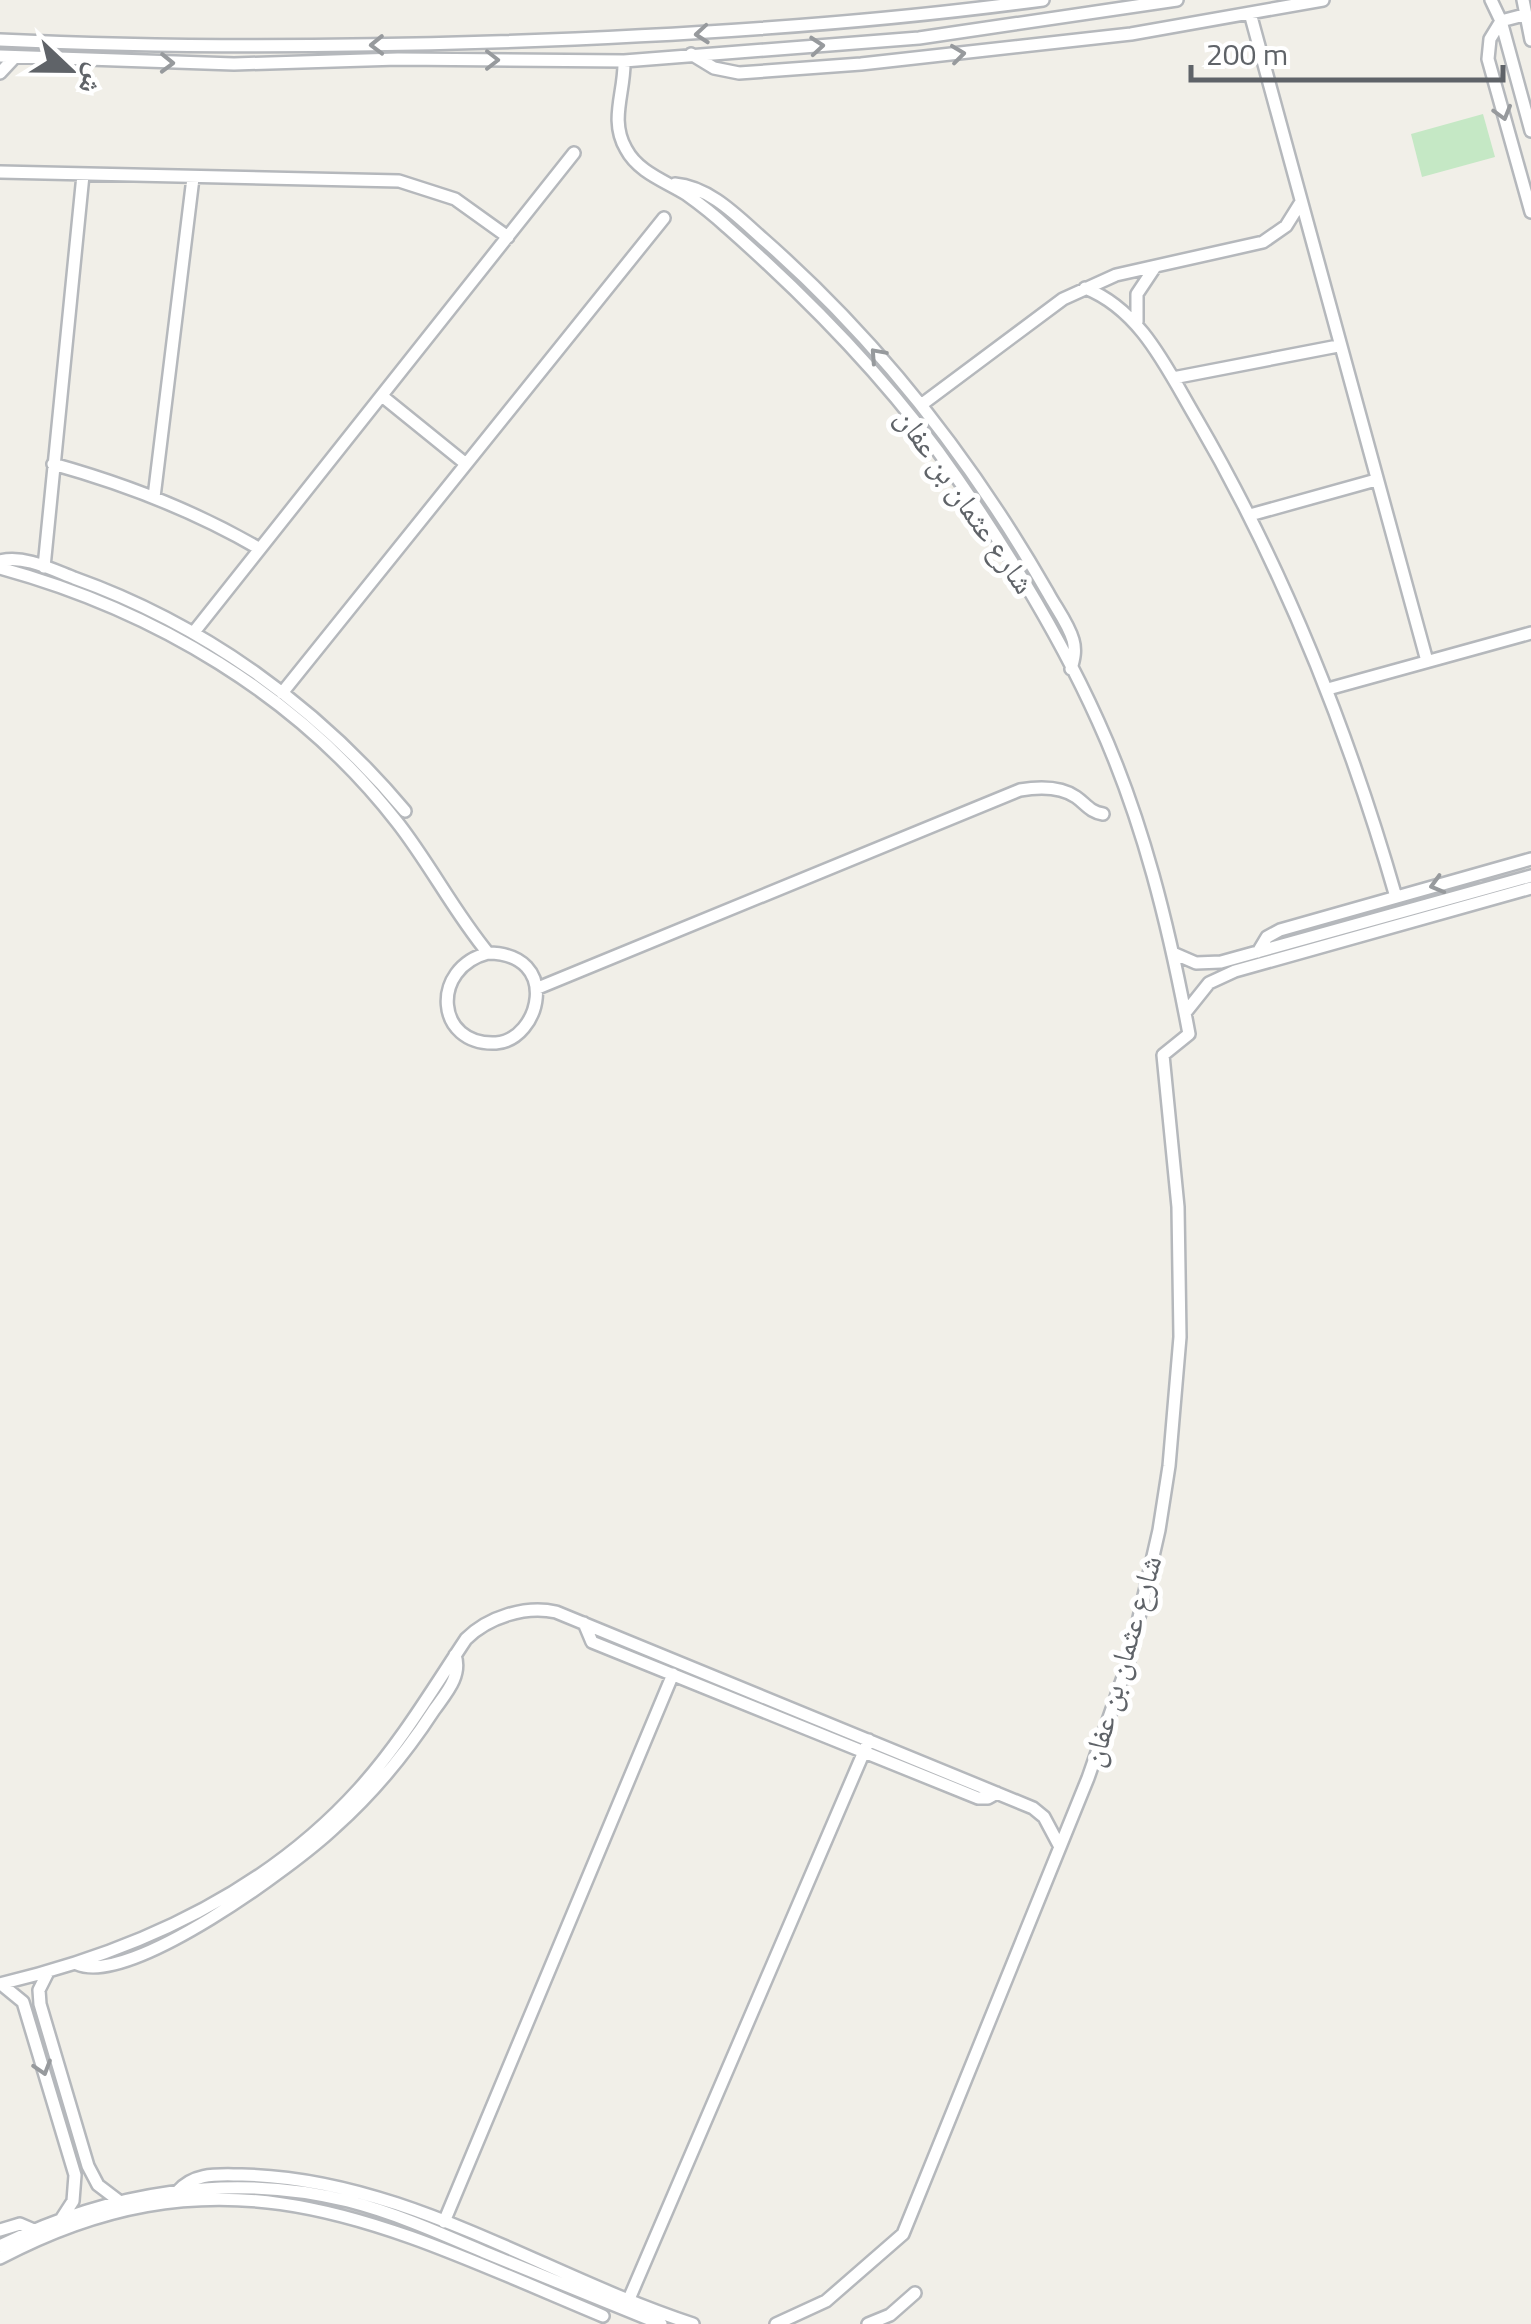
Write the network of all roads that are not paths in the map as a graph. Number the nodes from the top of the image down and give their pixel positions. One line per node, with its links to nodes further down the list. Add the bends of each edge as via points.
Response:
1 (1042, 0): 6 (street); 9 (street, via 1038,12)
2 (1177, 0): 9 (street)
3 (1323, 0): 7 (street)
4 (1490, 0): 10 (street)
5 (1523, 0): 8 (street)
6 (1001, 6): 11 (street, via 1007,12); 12 (street, one-way to 12, via 683,36 234,48)
7 (1250, 13): 14 (street, one-way to 7, via 714,68 751,72 1131,34); 25 (street)
8 (1524, 16): 10 (street); 13 (street)
9 (1045, 20): 11 (street)
10 (1501, 21): 19 (street); 26 (street, one-way to 26, via 1488,59)
11 (1003, 25): 14 (street, one-way to 11, via 920,38)
12 (0, 40)
13 (1531, 40)
14 (691, 54): 17 (street)
15 (0, 56): 16 (street)
16 (15, 57): 17 (street, one-way to 17, via 234,64); 18 (street)
17 (624, 61): 24 (street, شارع عثمان بن عفان, via 620,137 637,164)
18 (0, 73)
19 (1531, 131)
20 (574, 153): 28 (street)
21 (0, 172): 22 (street)
22 (83, 174): 23 (street); 36 (street)
23 (192, 178): 28 (street, via 398,181 454,199); 39 (street)
24 (670, 184): 35 (street, one-way to 24, via 753,230 704,192); 47 (street, شارع عثمان بن عفان, via 766,262 884,384 986,520)
25 (1301, 202): 29 (street, via 1272,238); 32 (street)
26 (1531, 212)
27 (664, 218): 37 (street)
28 (508, 237): 34 (street)
29 (1155, 266): 30 (street); 31 (street, via 1137,294)
30 (1085, 288): 31 (street, via 1115,302); 35 (street)
31 (1138, 326): 33 (street)
32 (1338, 346): 33 (street); 38 (street)
33 (1173, 378): 40 (street)
34 (382, 396): 37 (street); 41 (street)
35 (921, 405): 47 (street, via 1044,585 1072,637)
36 (53, 464): 39 (street); 43 (street)
37 (466, 464): 49 (street)
38 (1376, 480): 40 (street); 46 (street)
39 (154, 497): 41 (street)
40 (1250, 516): 48 (street)
41 (260, 549): 44 (street)
42 (0, 564): 43 (street, via 17,558); 57 (street, via 165,631 278,704 379,799)
43 (44, 567): 44 (street)
44 (194, 632): 49 (street)
45 (1531, 633): 46 (street)
46 (1428, 662): 48 (street)
47 (1072, 670): 58 (street, شارع عثمان بن عفان, via 1121,778)
48 (1328, 689): 55 (street)
49 (282, 692): 50 (street)
50 (405, 811)
51 (1103, 814): 59 (street, via 1067,792 1020,790)
52 (1531, 858): 55 (street, one-way to 55)
53 (1531, 876): 56 (street)
54 (1531, 888): 60 (street, via 1235,971 1202,989)
55 (1396, 897): 56 (street, via 1280,930)
56 (1258, 952): 58 (street, via 1204,964)
57 (488, 953): 59 (street, via 525,965); 59 (street, via 465,962 449,984 455,1028 484,1042 505,1041 522,1029)
58 (1173, 953): 60 (street, شارع عثمان بن عفان)
59 (538, 988)
60 (1185, 1013): 64 (street, شارع عثمان بن عفان, via 1189,1034 1163,1055 1180,1272 1169,1466 1130,1656)
61 (584, 1623): 62 (street, via 592,1642); 63 (street); 65 (street, via 548,1610 524,1610 480,1627 377,1768 308,1838 210,1907 155,1935)
62 (673, 1674): 63 (street); 72 (street)
63 (866, 1746): 64 (street, via 978,1798 998,1793 1039,1812); 78 (street)
64 (1060, 1847): 83 (street, شارع عثمان بن عفان, via 903,2234 826,2301)
65 (48, 1972): 66 (street); 68 (street, via 40,2004 88,2166)
66 (1, 1984): 71 (street, one-way to 71, via 23,2002 75,2175 73,2201)
67 (178, 2192): 68 (street); 69 (street, via 273,2188); 72 (street, via 202,2176 275,2176 356,2191)
68 (118, 2201): 71 (street)
69 (362, 2205): 70 (street); 81 (street)
70 (358, 2218): 76 (street, via 256,2199 190,2201 87,2220); 79 (street)
71 (62, 2219): 74 (street)
72 (444, 2222): 78 (street)
73 (0, 2230): 74 (street, via 20,2224)
74 (34, 2230): 75 (street)
75 (0, 2246)
76 (0, 2258)
77 (915, 2292): 84 (street)
78 (629, 2299): 80 (street)
79 (602, 2316)
80 (676, 2322): 82 (street)
81 (661, 2324)
82 (693, 2324)
83 (776, 2324)
84 (868, 2324)

